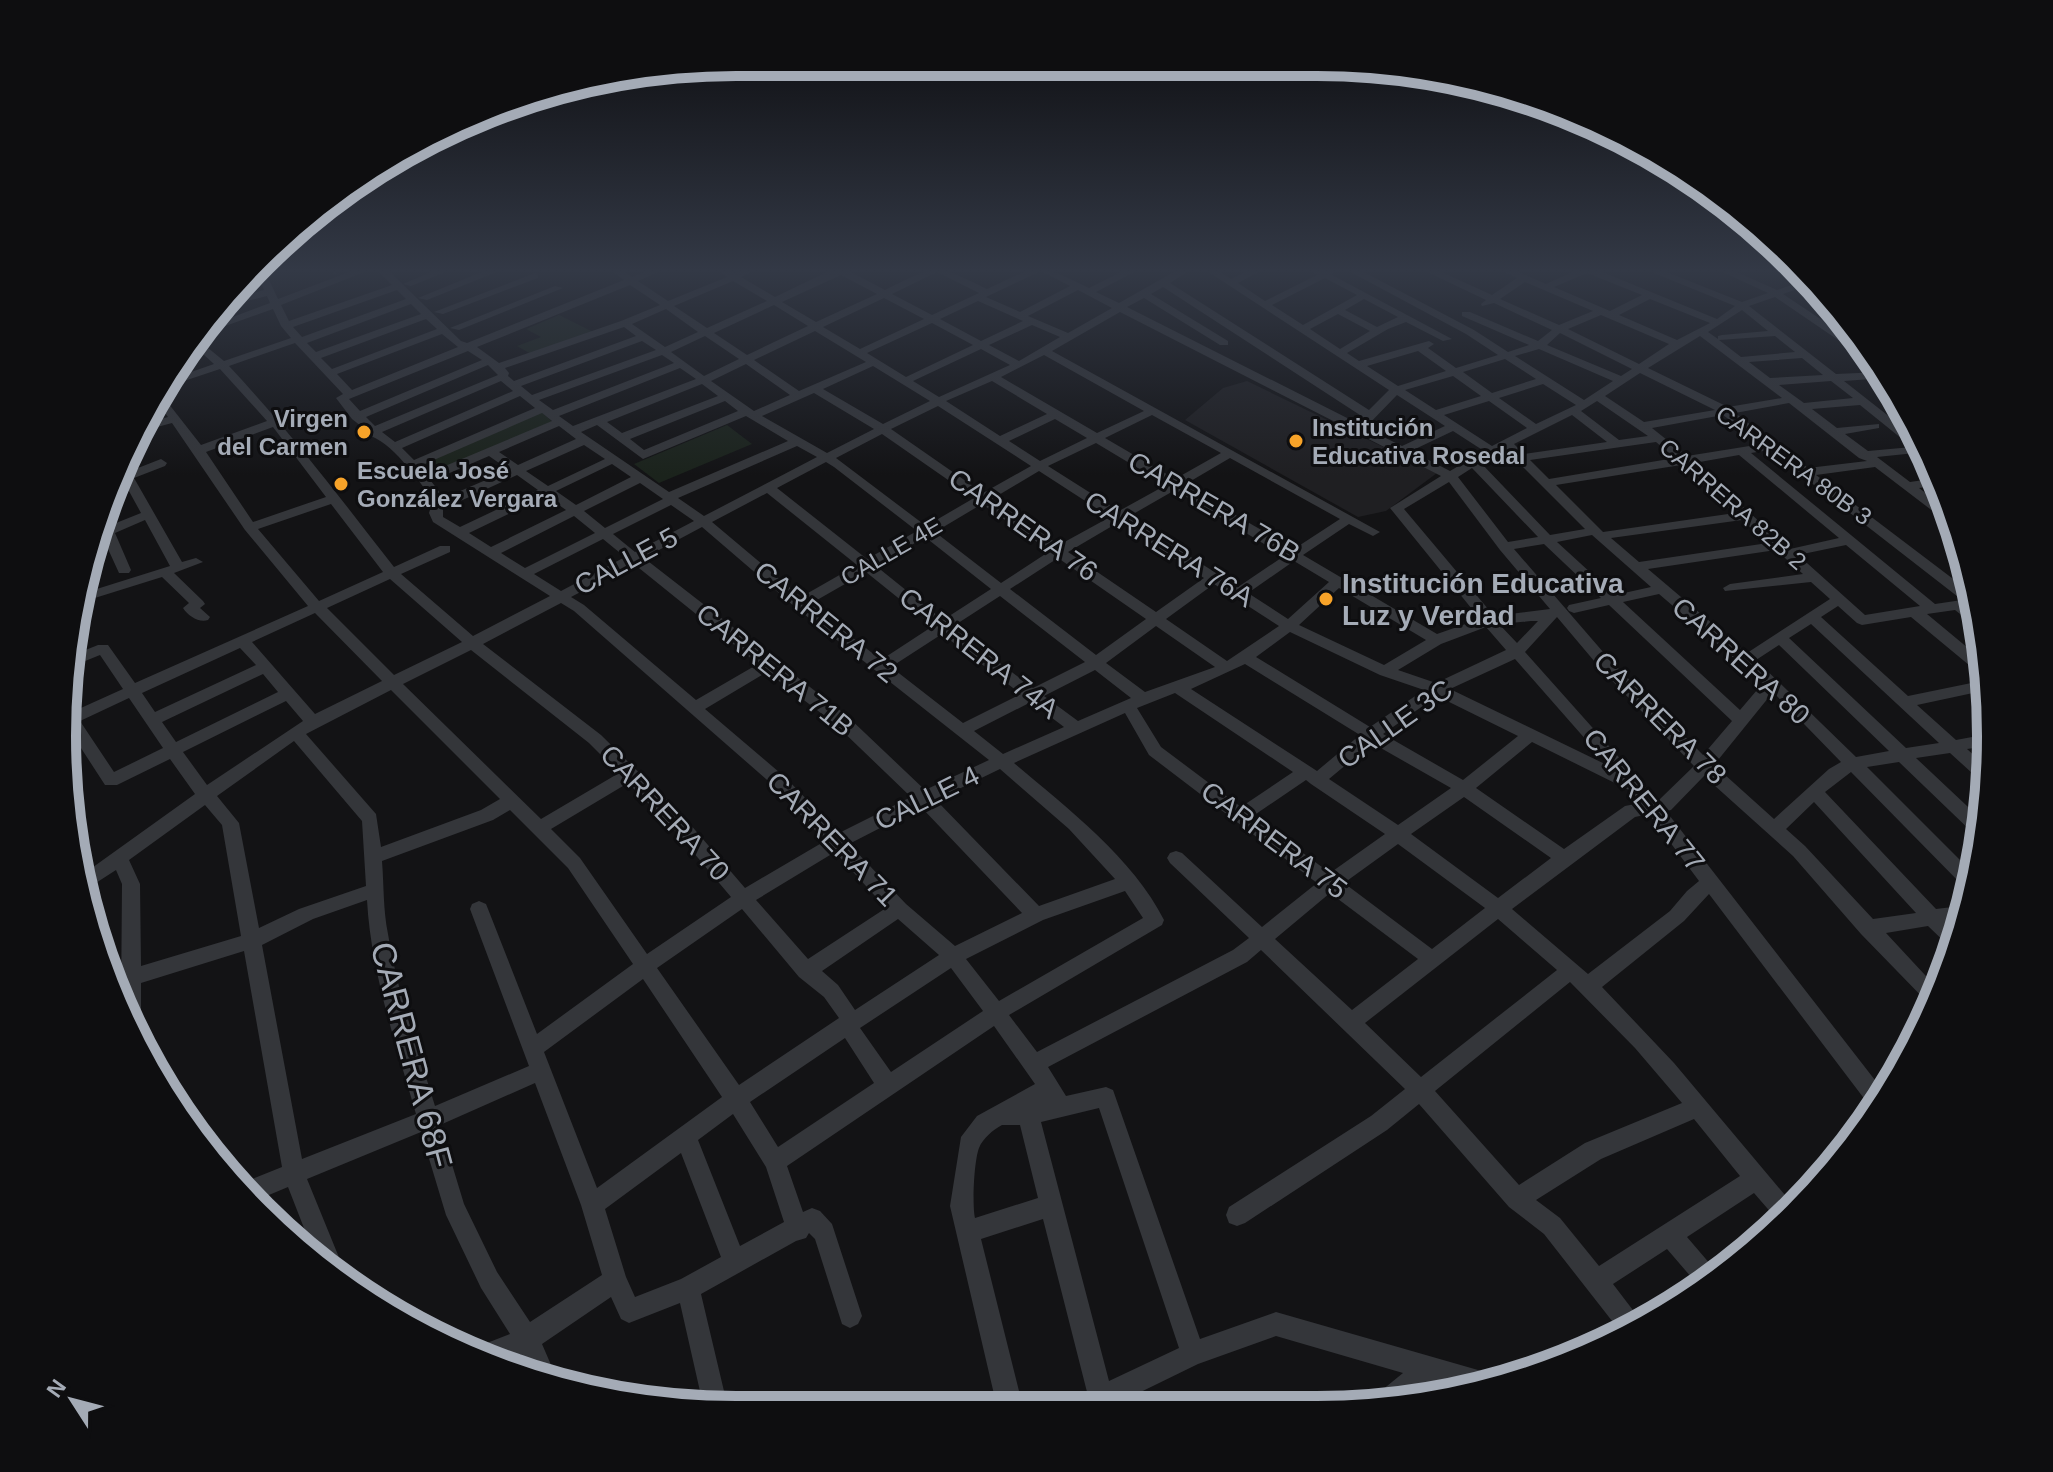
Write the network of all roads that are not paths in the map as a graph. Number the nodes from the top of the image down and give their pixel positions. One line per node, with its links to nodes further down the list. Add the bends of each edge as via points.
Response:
1 (296, 338): 36 (street, CARRERA 71)
2 (305, 338): 36 (street)
3 (367, 338): 49 (street)
4 (426, 338): 61 (street)
5 (459, 338): 69 (street, CARRERA 72)
6 (552, 338): 69 (street)
7 (596, 338): 69 (street)
8 (640, 338): 69 (street)
9 (647, 338): 43 (street, CARRERA 75)
10 (694, 338): 43 (street)
11 (711, 338): 52 (street)
12 (793, 338): 52 (street)
13 (833, 338): 45 (street, CARRERA 76A)
14 (892, 338): 45 (street)
15 (967, 338): 40 (street)
16 (999, 338): 40 (street)
17 (1067, 338): 44 (street, CALLE 5)
18 (1176, 338): 46 (street, CARRERA 78)
19 (1215, 338): 37 (street)
20 (1234, 338): 37 (street)
21 (1243, 338): 54 (street)
22 (1316, 338): 47 (street)
23 (1366, 338): 47 (street)
24 (1451, 338): 35 (street)
25 (1479, 338): 50 (street)
26 (1523, 338): 39 (street)
27 (1549, 338): 39 (street)
28 (1577, 338): 59 (street, CARRERA 80B 3)
29 (1663, 338): 38 (street)
30 (1690, 338): 38 (street)
31 (1709, 338): 51 (street)
32 (1722, 338): 33 (street)
33 (1725, 338)
34 (1784, 338): 48 (street)
35 (1447, 339): 41 (street)
36 (298, 340): 49 (street, CARRERA 71); 56 (street)
37 (1224, 343): 46 (street)
38 (1677, 344): 59 (street)
39 (1540, 345): 50 (street); 68 (street)
40 (983, 346): 57 (street); 70 (street)
41 (1420, 347): 58 (street); 60 (street)
42 (202, 348): 56 (street, CARRERA 70)
43 (664, 351): 55 (street, CARRERA 75); 69 (street)
44 (1044, 351): 57 (street, CALLE 5); 85 (street)
45 (859, 353): 53 (street, CARRERA 76A)
46 (1205, 353): 54 (street, CARRERA 78)
47 (1340, 353): 58 (street)
48 (1804, 355): 51 (street); 64 (street)
49 (313, 357): 61 (street, CARRERA 71)
50 (1509, 357): 60 (street); 67 (street)
51 (1739, 360): 71 (street)
52 (745, 361): 66 (street); 76 (street)
53 (874, 362): 70 (street, CARRERA 76A); 72 (street)
54 (1257, 362): 89 (street); 100 (street, CARRERA 78)
55 (682, 364): 66 (street, CARRERA 75); 69 (street)
56 (222, 365): 65 (street); 93 (street, CARRERA 70)
57 (1019, 365): 63 (street, CALLE 5)
58 (1357, 365): 73 (street)
59 (1641, 368): 68 (street); 84 (street, CARRERA 80B 3)
60 (1451, 371): 73 (street); 78 (street)
61 (328, 374): 74 (street, CARRERA 71)
62 (1870, 376): 64 (street)
63 (993, 377): 79 (street, CALLE 5); 87 (street, CARRERA 76B)
64 (1832, 377): 71 (street); 80 (street)
65 (181, 379)
66 (704, 380): 75 (street, CARRERA 75); 92 (street)
67 (1544, 380): 78 (street); 83 (street)
68 (1621, 380): 77 (street)
69 (511, 381): 74 (street); 90 (street); 101 (street); 104 (street, CARRERA 72); 113 (street); 119 (street); 129 (street)
70 (905, 381): 79 (street, CARRERA 76A)
71 (1766, 382): 81 (street)
72 (816, 389): 76 (street); 99 (street, CARRERA 76)
73 (1395, 390): 88 (street); 89 (street)
74 (346, 396): 90 (street, CARRERA 71)
75 (727, 396): 86 (street, CARRERA 75); 105 (street)
76 (799, 396): 86 (street)
77 (1597, 396): 83 (street); 96 (street, CARRERA 82B 2)
78 (1487, 397): 88 (street); 98 (street)
79 (938, 401): 99 (street, CALLE 5); 108 (street, CARRERA 76A)
80 (1862, 401): 81 (street); 103 (street)
81 (1793, 403): 84 (street); 102 (street)
82 (165, 405): 91 (street)
83 (1579, 408): 98 (street); 111 (street)
84 (1723, 409): 96 (street); 112 (street, CARRERA 80B 3)
85 (1152, 411): 106 (street, CALLE 4E); 120 (street)
86 (750, 413): 105 (street, via 643,455); 109 (street, CARRERA 75)
87 (1055, 414): 106 (street, CARRERA 76B); 108 (street)
88 (1435, 414): 95 (street)
89 (1370, 416): 100 (street)
90 (356, 417): 101 (street, CARRERA 71)
91 (175, 418): 94 (street); 114 (street)
92 (599, 421): 104 (street); 105 (street)
93 (275, 422): 114 (street); 144 (street, CARRERA 70)
94 (154, 425)
95 (1455, 426): 116 (street); 117 (street)
96 (1642, 426): 107 (street, CARRERA 82B 2)
97 (1875, 426): 102 (street)
98 (1534, 428): 110 (street)
99 (883, 429): 122 (street, CALLE 5); 145 (street, CARRERA 76)
100 (1357, 430): 116 (street, CARRERA 78)
101 (371, 432): 113 (street, CARRERA 71)
102 (1833, 432): 121 (street)
103 (1904, 434)
104 (579, 436): 124 (street, CARRERA 72); 131 (street)
105 (621, 438)
106 (1096, 438): 130 (street, CALLE 4E); 138 (street, CARRERA 76B)
107 (1659, 438): 111 (street); 125 (street, CARRERA 82B 2)
108 (999, 441): 130 (street, CARRERA 76A)
109 (795, 442): 122 (street, CARRERA 75); 146 (street)
110 (1506, 443): 117 (street); 123 (street, CARRERA 80)
111 (1617, 444): 123 (street)
112 (1774, 446): 118 (street); 132 (street, CARRERA 80B 3)
113 (393, 447): 129 (street, CARRERA 71)
114 (199, 450): 155 (street)
115 (1912, 450): 121 (street)
116 (1401, 451): 134 (street, CARRERA 78)
117 (1492, 451): 126 (street)
118 (1741, 451): 125 (street); 164 (street)
119 (491, 452): 131 (street, CARRERA 71B); 136 (street)
120 (1230, 453): 138 (street); 153 (street)
121 (1863, 455): 128 (street)
122 (826, 458): 142 (street, CALLE 5); 157 (street, CARRERA 75)
123 (1520, 458): 139 (street, CARRERA 80)
124 (614, 459): 135 (street, CARRERA 72); 143 (street)
125 (1684, 460): 139 (street); 151 (street, CARRERA 82B 2)
126 (1473, 462): 134 (street); 163 (street)
127 (161, 463): 133 (street)
128 (1874, 464): 132 (street); 141 (street)
129 (412, 465): 136 (street, CARRERA 71)
130 (1039, 466): 145 (street, CALLE 4E); 152 (street, CARRERA 76A)
131 (519, 471): 143 (street, CARRERA 71B); 147 (street)
132 (1809, 472): 185 (street, CARRERA 80B 3)
133 (129, 475)
134 (1451, 476): 165 (street, CARRERA 78); 202 (street, CARRERA 77, via 1396,508)
135 (640, 478): 146 (street, CARRERA 72); 149 (street)
136 (424, 479): 147 (street, CARRERA 71)
137 (126, 483): 150 (street)
138 (1174, 483): 152 (street); 170 (street, CARRERA 76B)
139 (1545, 483): 161 (street, CARRERA 80)
140 (1927, 483): 141 (street)
141 (1906, 486): 148 (street)
142 (768, 487): 154 (street, CALLE 5); 173 (street, CARRERA 74A)
143 (547, 491): 149 (street, CARRERA 71B); 159 (street)
144 (336, 498): 155 (street); 177 (street, CARRERA 70)
145 (982, 498): 157 (street, CALLE 4E); 168 (street, CARRERA 76)
146 (671, 500): 154 (street, CARRERA 72); 160 (street)
147 (438, 506): 159 (street, CARRERA 71, via 438,519)
148 (1936, 508)
149 (577, 511): 160 (street, CARRERA 71B); 169 (street)
150 (147, 515): 156 (street); 176 (street)
151 (1748, 515): 161 (street); 167 (street, CARRERA 82B 2)
152 (1117, 518): 168 (street); 179 (street, CARRERA 76A)
153 (1348, 519): 158 (street); 170 (street)
154 (703, 521): 171 (street, CALLE 5); 191 (street, CARRERA 72)
155 (250, 527): 194 (street)
156 (109, 529)
157 (927, 532): 173 (street, CALLE 4E); 182 (street, CARRERA 75)
158 (1373, 532)
159 (458, 533): 169 (street, CARRERA 71)
160 (605, 533): 171 (street, CARRERA 71B); 178 (street)
161 (1597, 534): 163 (street); 174 (street, CARRERA 80)
162 (107, 536): 175 (street)
163 (1548, 540): 165 (street); 190 (street)
164 (1849, 540): 167 (street); 195 (street)
165 (1505, 547): 197 (street, CARRERA 78)
166 (445, 549): 177 (street)
167 (1785, 549): 174 (street); 180 (street, CARRERA 82B 2)
168 (1061, 550): 182 (street); 201 (street, CARRERA 76)
169 (489, 553): 178 (street, CARRERA 71)
170 (1295, 555): 181 (street, CARRERA 76B); 186 (street)
171 (635, 556): 188 (street, CALLE 5); 215 (street, CARRERA 71B)
172 (196, 562): 176 (street)
173 (866, 565): 191 (street, CALLE 4E); 203 (street, CARRERA 74A)
174 (1635, 567): 184 (street, CARRERA 80)
175 (124, 570)
176 (172, 570): 187 (street); 199 (street, via 198,604 190,608)
177 (391, 573): 194 (street); 208 (street, CARRERA 70)
178 (523, 574): 188 (street, CARRERA 71)
179 (1214, 577): 186 (street, CARRERA 76A); 201 (street)
180 (1815, 577): 183 (street); 189 (street, CARRERA 82B 2)
181 (1339, 581): 204 (street, CALLE 4); 206 (street, CARRERA 76B)
182 (1001, 588): 203 (street); 214 (street, CARRERA 75)
183 (1730, 588)
184 (1661, 589): 190 (street); 213 (street, CARRERA 80)
185 (1961, 592)
186 (1238, 593): 204 (street, CARRERA 76A)
187 (92, 595)
188 (561, 596): 208 (street, CALLE 5); 230 (street, CARRERA 71)
189 (1839, 599): 198 (street, CARRERA 82B 2, via 1862,620); 200 (street)
190 (1613, 600): 197 (street); 233 (street)
191 (800, 604): 216 (street, CARRERA 72)
192 (1963, 604): 193 (street)
193 (1958, 605): 195 (street); 196 (street)
194 (317, 607): 207 (street); 221 (street)
195 (1934, 610): 198 (street)
196 (1965, 610)
197 (1560, 612): 202 (street); 209 (street, CALLE 3C); 246 (street, CARRERA 78)
198 (1916, 613): 212 (street)
199 (203, 617)
200 (1812, 617): 205 (street); 228 (street)
201 (1156, 619): 214 (street); 218 (street, CARRERA 76)
202 (1490, 621): 206 (street); 209 (street, CARRERA 77)
203 (943, 627): 216 (street); 227 (street, CARRERA 74A)
204 (1291, 627): 211 (street, CALLE 4); 219 (street, CARRERA 76A)
205 (1780, 638): 213 (street); 243 (street)
206 (1435, 639): 219 (street)
207 (242, 640): 217 (street, CARRERA 68F); 225 (street)
208 (472, 643): 221 (street, CALLE 5); 248 (street, CARRERA 70)
209 (1517, 652): 224 (street, CALLE 3C); 251 (street, CARRERA 77)
210 (81, 657): 225 (street, via 103,648)
211 (1245, 657): 218 (street, CALLE 4); 238 (street)
212 (1972, 659)
213 (1746, 660): 220 (street, CARRERA 80)
214 (1094, 664): 227 (street); 229 (street, CARRERA 75)
215 (768, 665): 230 (street); 254 (street, CARRERA 71B, via 840,719)
216 (882, 666): 237 (street, CARRERA 72)
217 (263, 668): 226 (street, CARRERA 68F); 232 (street)
218 (1226, 668): 223 (street, CALLE 4)
219 (1385, 671): 224 (street, CARRERA 76A)
220 (1772, 682): 233 (street); 245 (street, CARRERA 80)
221 (391, 683): 234 (street, CALLE 5); 255 (street)
222 (1975, 687): 228 (street)
223 (1179, 688): 229 (street, CALLE 4); 249 (street)
224 (1436, 689): 238 (street, CALLE 3C); 239 (street, CARRERA 76A)
225 (131, 691): 231 (street); 232 (street)
226 (286, 694): 234 (street, CARRERA 68F); 242 (street)
227 (1033, 694): 236 (street, CARRERA 74A); 237 (street)
228 (1904, 702): 241 (street)
229 (1136, 703): 236 (street, CALLE 4); 257 (street, CARRERA 75, via 1155,751)
230 (696, 707): 262 (street, CARRERA 71, via 780,782)
231 (76, 715)
232 (153, 719): 242 (street)
233 (1740, 719): 246 (street)
234 (304, 727): 253 (street, CALLE 5); 264 (street, CARRERA 68F, via 370,819)
235 (76, 729): 242 (street, via 111,781)
236 (1077, 729): 244 (street, CALLE 4)
237 (962, 730): 244 (street, CARRERA 72)
238 (1370, 734): 249 (street, CALLE 3C); 250 (street)
239 (1530, 735): 250 (street); 251 (street, CARRERA 76A)
240 (1977, 742): 241 (street)
241 (1953, 746): 243 (street); 247 (street)
242 (173, 749): 253 (street)
243 (1902, 756): 245 (street); 258 (street)
244 (1001, 761): 254 (street, CALLE 4); 269 (street, CARRERA 72, via 1075,824)
245 (1851, 764): 252 (street); 267 (street, CARRERA 80)
246 (1704, 766): 256 (street); 260 (street, CARRERA 78)
247 (1976, 767)
248 (631, 773): 259 (street); 273 (street, CARRERA 70)
249 (1311, 776): 257 (street, CALLE 3C); 261 (street)
250 (1464, 788): 261 (street); 266 (street)
251 (1638, 788): 256 (street, CARRERA 77)
252 (1815, 792): 260 (street); 279 (street)
253 (207, 794): 263 (street, CALLE 5); 283 (street, via 232,829)
254 (924, 799): 262 (street, CALLE 4); 278 (street, CARRERA 71B)
255 (512, 800): 259 (street); 264 (street, via 487,815)
256 (1655, 809): 266 (street, via 1631,811); 271 (street, CARRERA 77)
257 (1240, 816): 270 (street, CARRERA 75)
258 (1971, 821)
259 (541, 827): 286 (street, via 574,863)
260 (1774, 829): 280 (street, CARRERA 78)
261 (1398, 832): 270 (street); 274 (street)
262 (836, 844): 273 (street, CALLE 4); 276 (street, CARRERA 71)
263 (119, 857): 268 (street, CALLE 5); 289 (street, via 131,884)
264 (374, 857): 272 (street, CARRERA 68F)
265 (1176, 858): 282 (street)
266 (1564, 858): 274 (street)
267 (1962, 874)
268 (92, 877)
269 (1129, 882): 278 (street); 293 (street, CARRERA 72, via 1155,920)
270 (1331, 882): 282 (street); 285 (street, CARRERA 75)
271 (1711, 882): 290 (street, via 1677,916); 300 (street, CARRERA 77)
272 (377, 889): 283 (street); 306 (street, CARRERA 68F, via 378,933 394,1004)
273 (745, 899): 286 (street, CALLE 4); 288 (street, CARRERA 70)
274 (1500, 907): 285 (street); 287 (street)
275 (479, 909): 296 (street)
276 (899, 909): 284 (street, CARRERA 71); 288 (street)
277 (1953, 914): 279 (street)
278 (1036, 915): 284 (street)
279 (1932, 917): 280 (street); 281 (street)
280 (1868, 928): 291 (street, CARRERA 78)
281 (1947, 933)
282 (1263, 938): 294 (street); 297 (street, via 1206,976)
283 (251, 941): 289 (street); 309 (street)
284 (953, 956): 293 (street, CARRERA 71); 295 (street)
285 (1433, 960): 294 (street)
286 (644, 967): 296 (street, CALLE 4); 302 (street)
287 (1571, 970): 290 (street); 299 (street)
288 (806, 971): 295 (street, CARRERA 70, via 846,1012)
289 (133, 977): 292 (street)
290 (1588, 986): 303 (street, via 1643,1039)
291 (1927, 990)
292 (130, 998)
293 (996, 1013): 297 (street, CARRERA 71); 298 (street)
294 (1351, 1022): 299 (street)
295 (847, 1025): 298 (street, CARRERA 70); 302 (street)
296 (535, 1060): 306 (street, CALLE 4); 313 (street)
297 (1034, 1064): 301 (street, CARRERA 71)
298 (887, 1084): 308 (street)
299 (1419, 1089): 312 (street); 316 (street, via 1379,1123)
300 (1872, 1093)
301 (1055, 1097): 304 (street); 305 (street); 330 (street, via 1106,1097)
302 (736, 1099): 307 (street); 308 (street)
303 (1698, 1107): 310 (street); 312 (street, via 1593,1151)
304 (999, 1115): 305 (street); 318 (street, via 969,1144 961,1206)
305 (1028, 1115): 314 (street)
306 (429, 1119): 309 (street, CALLE 4); 328 (street, CARRERA 68F, via 454,1207 489,1280)
307 (686, 1138): 313 (street); 321 (street)
308 (775, 1162): 317 (street)
309 (294, 1173): 311 (street, CALLE 4); 320 (street)
310 (1757, 1178): 315 (street); 319 (street)
311 (256, 1189)
312 (1517, 1199): 324 (street, via 1552,1226)
313 (592, 1205): 323 (street)
314 (1051, 1205): 318 (street); 337 (street)
315 (1780, 1207)
316 (1237, 1215)
317 (798, 1230): 321 (street); 326 (street, via 812,1219 824,1232)
318 (968, 1232): 336 (street)
319 (1669, 1234): 322 (street); 324 (street)
320 (325, 1253)
321 (735, 1264): 325 (street)
322 (1702, 1272)
323 (615, 1280): 325 (street, via 629,1311); 328 (street)
324 (1597, 1281): 327 (street)
325 (688, 1288): 335 (street)
326 (850, 1316)
327 (1626, 1319)
328 (527, 1339): 329 (street); 331 (street, CARRERA 68F)
329 (497, 1351)
330 (1193, 1354): 332 (street, via 1276,1324); 338 (street)
331 (539, 1366)
332 (1427, 1369): 333 (street); 334 (street)
333 (1466, 1379)
334 (1402, 1390)
335 (713, 1395)
336 (1007, 1396)
337 (1092, 1396)
338 (1106, 1396)

